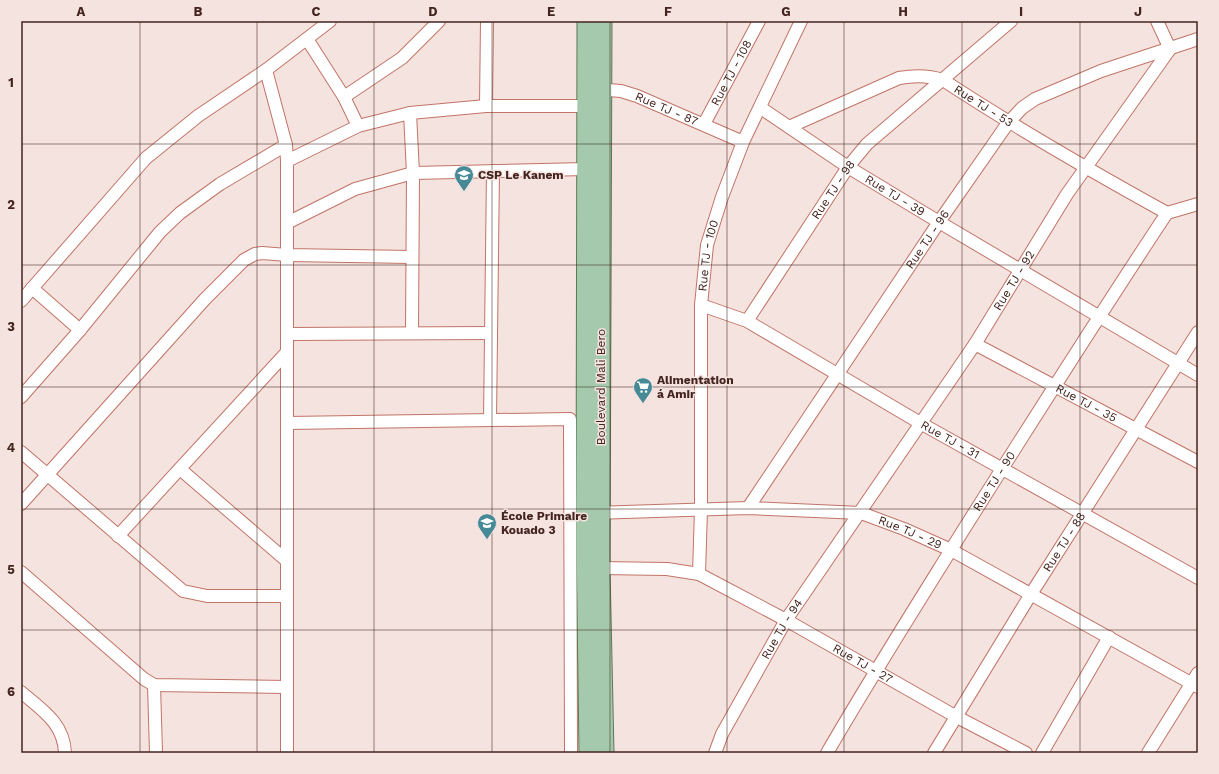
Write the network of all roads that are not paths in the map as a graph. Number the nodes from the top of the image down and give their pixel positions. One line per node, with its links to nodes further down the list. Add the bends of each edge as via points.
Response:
1 (330, 21): 10 (street)
2 (439, 21): 16 (street, via 402,58)
3 (487, 21): 17 (street)
4 (587, 21): 15 (main road, Boulevard Mali Bero)
5 (602, 21): 15 (main road, Boulevard Mali Bero)
6 (759, 21): 21 (street, Rue TJ - 108)
7 (1011, 21): 14 (street, Rue TJ - 98)
8 (1157, 21): 12 (street)
9 (797, 22): 18 (street, Rue TJ - 100)
10 (307, 39): 13 (street); 16 (street)
11 (1198, 39): 12 (street, Rue TJ - 96)
12 (1170, 50): 20 (street, Rue TJ - 96, via 1101,71 1035,99); 28 (street, Rue TJ - 92)
13 (266, 70): 25 (street); 39 (street, via 198,116 146,158)
14 (943, 80): 20 (street, Rue TJ - 53); 23 (street, Rue TJ - 53, via 923,75 899,78); 27 (street, Rue TJ - 98, via 880,131)
15 (591, 94): 17 (street, Rue TJ - 87); 21 (street, Rue TJ - 87, via 620,91); 29 (main road, Boulevard Mali Bero); 69 (main road, Boulevard Mali Bero)
16 (344, 97): 22 (street)
17 (486, 106): 19 (street, Rue TJ - 87)
18 (760, 108): 23 (street, Rue TJ - 39); 24 (street, Rue TJ - 100)
19 (410, 113): 22 (street, Rue TJ - 87); 31 (street)
20 (1008, 123): 28 (street, Rue TJ - 53); 34 (street, Rue TJ - 96)
21 (704, 124): 24 (street, Rue TJ - 87)
22 (358, 126): 26 (street, Rue TJ - 87)
23 (789, 127): 27 (street, Rue TJ - 39)
24 (743, 142): 41 (street, Rue TJ - 100, via 707,245)
25 (286, 146): 26 (street); 44 (street, via 220,184 180,212 160,232)
26 (287, 161): 35 (street)
27 (848, 167): 34 (street, Rue TJ - 39); 43 (street, Rue TJ - 98)
28 (1085, 168): 33 (street, Rue TJ - 53); 38 (street, Rue TJ - 92)
29 (586, 169): 30 (street); 69 (main road, Boulevard Mali Bero)
30 (494, 171): 31 (street); 47 (street)
31 (413, 173): 35 (street, via 356,189); 37 (street)
32 (1198, 204): 33 (street)
33 (1167, 213): 42 (street, Rue TJ - 90)
34 (939, 222): 38 (street, Rue TJ - 39); 52 (street, Rue TJ - 96)
35 (287, 223): 36 (street)
36 (287, 255): 37 (street); 48 (street); 64 (street, via 255,254 244,260 205,299)
37 (412, 257): 46 (street)
38 (1020, 270): 42 (street, Rue TJ - 39); 49 (street, Rue TJ - 92)
39 (32, 288): 40 (street); 44 (street)
40 (21, 301)
41 (701, 305): 43 (street, Rue TJ - 31); 67 (street, Rue TJ - 100)
42 (1098, 316): 51 (street, Rue TJ - 39); 54 (street, Rue TJ - 90)
43 (746, 321): 52 (street, Rue TJ - 31)
44 (80, 330): 55 (street)
45 (1198, 332): 51 (street, Rue TJ - 88)
46 (412, 333): 47 (street); 48 (street)
47 (490, 333): 56 (street)
48 (287, 334): 50 (street)
49 (975, 344): 54 (street, Rue TJ - 35); 58 (street, Rue TJ - 92)
50 (287, 352): 57 (street); 63 (street)
51 (1179, 363): 53 (street, Rue TJ - 39); 59 (street, Rue TJ - 88)
52 (837, 374): 58 (street, Rue TJ - 31); 66 (street, Rue TJ - 96)
53 (1198, 375)
54 (1054, 386): 59 (street, Rue TJ - 35); 62 (street, Rue TJ - 90)
55 (21, 397)
56 (490, 420): 57 (street); 72 (street, via 570,418)
57 (287, 423): 74 (street)
58 (922, 424): 62 (street, Rue TJ - 31); 68 (street, Rue TJ - 92)
59 (1137, 428): 61 (street, Rue TJ - 35); 70 (street, Rue TJ - 88)
60 (21, 452): 64 (street)
61 (1198, 462)
62 (1002, 468): 70 (street, Rue TJ - 31); 73 (street, Rue TJ - 90)
63 (180, 469): 71 (street); 74 (street)
64 (47, 475): 65 (street); 71 (street)
65 (21, 504)
66 (748, 508): 67 (street, Rue TJ - 29); 68 (street, Rue TJ - 29)
67 (701, 509): 69 (street, Rue TJ - 29); 77 (street)
68 (861, 513): 73 (street, Rue TJ - 29); 81 (street, Rue TJ - 94)
69 (594, 514): 72 (main road, Boulevard Mali Bero); 75 (main road, Boulevard Mali Bero)
70 (1083, 514): 78 (street, Rue TJ - 31); 79 (street, Rue TJ - 88)
71 (118, 536): 80 (street, via 183,591 206,596)
72 (578, 536): 92 (street); 93 (main road, Boulevard Mali Bero)
73 (950, 550): 79 (street, Rue TJ - 29); 83 (street, Rue TJ - 90)
74 (287, 561): 80 (street)
75 (600, 568): 77 (street, Rue TJ - 27, via 668,569); 94 (main road, Boulevard Mali Bero)
76 (21, 572): 85 (street)
77 (699, 574): 81 (street, Rue TJ - 27)
78 (1198, 578)
79 (1031, 594): 82 (street, Rue TJ - 29); 88 (street, Rue TJ - 88)
80 (287, 596): 86 (street)
81 (786, 620): 83 (street, Rue TJ - 27); 95 (street, Rue TJ - 94, via 725,728)
82 (1109, 637): 84 (street, Rue TJ - 29); 99 (street)
83 (875, 671): 88 (street, Rue TJ - 27); 96 (street, Rue TJ - 90)
84 (1196, 682): 100 (street)
85 (154, 685): 86 (street); 90 (street)
86 (287, 687): 91 (street)
87 (21, 692): 89 (street, via 57,726 63,735)
88 (955, 716): 97 (street, Rue TJ - 88); 98 (street, Rue TJ - 27)
89 (65, 753)
90 (156, 753)
91 (287, 753)
92 (571, 753)
93 (589, 753)
94 (604, 753)
95 (715, 753)
96 (827, 753)
97 (934, 753)
98 (1026, 753)
99 (1042, 753)
100 (1148, 753)

